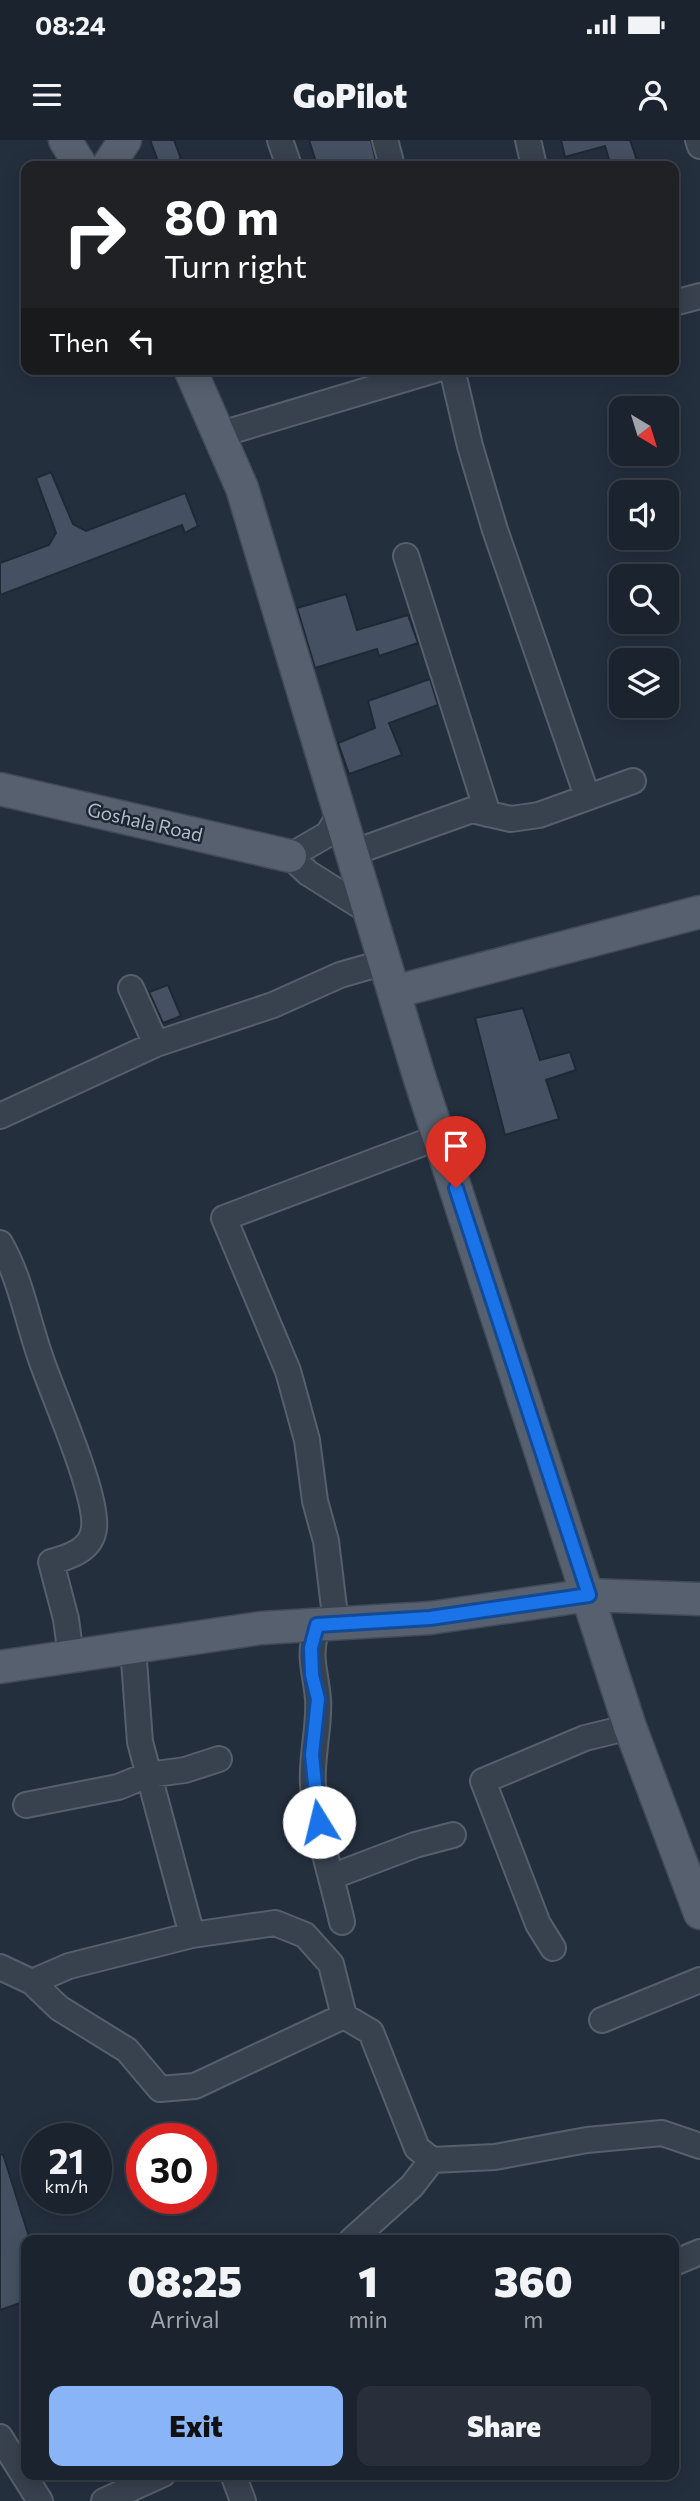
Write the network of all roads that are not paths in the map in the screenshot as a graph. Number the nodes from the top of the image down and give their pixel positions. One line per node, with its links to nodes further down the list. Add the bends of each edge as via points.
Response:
1 (65, 140): 8 (main road)
2 (125, 140): 9 (main road)
3 (281, 140): 10 (street)
4 (385, 140): 11 (street)
5 (528, 140): 12 (street)
6 (698, 140): 7 (street)
7 (700, 146)
8 (78, 161)
9 (111, 161)
10 (287, 161)
11 (391, 161)
12 (533, 161)
13 (700, 296): 14 (street)
14 (679, 302)
15 (193, 375): 18 (main road)
16 (418, 375): 18 (street)
17 (453, 375): 22 (street, via 495,530)
18 (218, 435): 23 (main road, via 242,488)
19 (406, 556): 24 (street)
20 (633, 781): 22 (street)
21 (0, 789): 26 (main road, Goshala Road)
22 (586, 796): 24 (street, via 539,815 511,819)
23 (340, 814): 25 (main road); 26 (street, via 328,834)
24 (488, 814): 25 (street, via 472,810)
25 (352, 853): 27 (main road)
26 (290, 856): 27 (street, via 308,873)
27 (370, 912): 29 (main road)
28 (700, 912): 31 (main road)
29 (385, 962): 31 (main road); 32 (street)
30 (131, 988): 32 (street)
31 (394, 992): 34 (main road)
32 (156, 1044): 33 (street)
33 (0, 1116)
34 (439, 1137): 36 (main road); 38 (street, via 224,1218 288,1371 307,1440 326,1541)
35 (0, 1243): 40 (street, via 13,1266 89,1495 94,1528 87,1546 51,1562)
36 (589, 1595): 37 (main road); 38 (main road, via 430,1618); 42 (main road)
37 (700, 1599)
38 (327, 1625): 39 (main road, via 261,1628); 47 (street, via 311,1648 318,1699 312,1755 313,1787)
39 (132, 1647): 40 (main road); 44 (street, via 140,1742)
40 (71, 1657): 41 (main road)
41 (0, 1667)
42 (630, 1727): 48 (main road); 51 (street, via 585,1738 483,1781 538,1924)
43 (219, 1759): 44 (street)
44 (148, 1775): 45 (street, via 118,1787); 50 (street)
45 (26, 1805)
46 (453, 1835): 47 (street)
47 (331, 1877): 49 (street)
48 (700, 1913)
49 (342, 1922)
50 (192, 1935): 54 (street, via 69,1966); 55 (street, via 275,1923 306,1934 331,1964)
51 (553, 1948)
52 (0, 1967): 54 (street)
53 (700, 1980): 56 (street)
54 (32, 1982): 55 (street, via 59,2008 127,2050 160,2089 195,2086)
55 (344, 2016): 58 (street, via 371,2032 417,2148)
56 (602, 2020)
57 (700, 2146): 58 (street, via 662,2133 587,2140 495,2157)
58 (432, 2160): 59 (street, via 412,2186)
59 (358, 2235)
60 (700, 2252): 61 (street)
61 (679, 2261)
62 (0, 2437): 63 (street)
63 (21, 2471)
64 (27, 2480): 67 (street)
65 (150, 2480): 68 (street)
66 (235, 2480): 69 (street)
67 (40, 2501)
68 (104, 2501)
69 (243, 2501)

